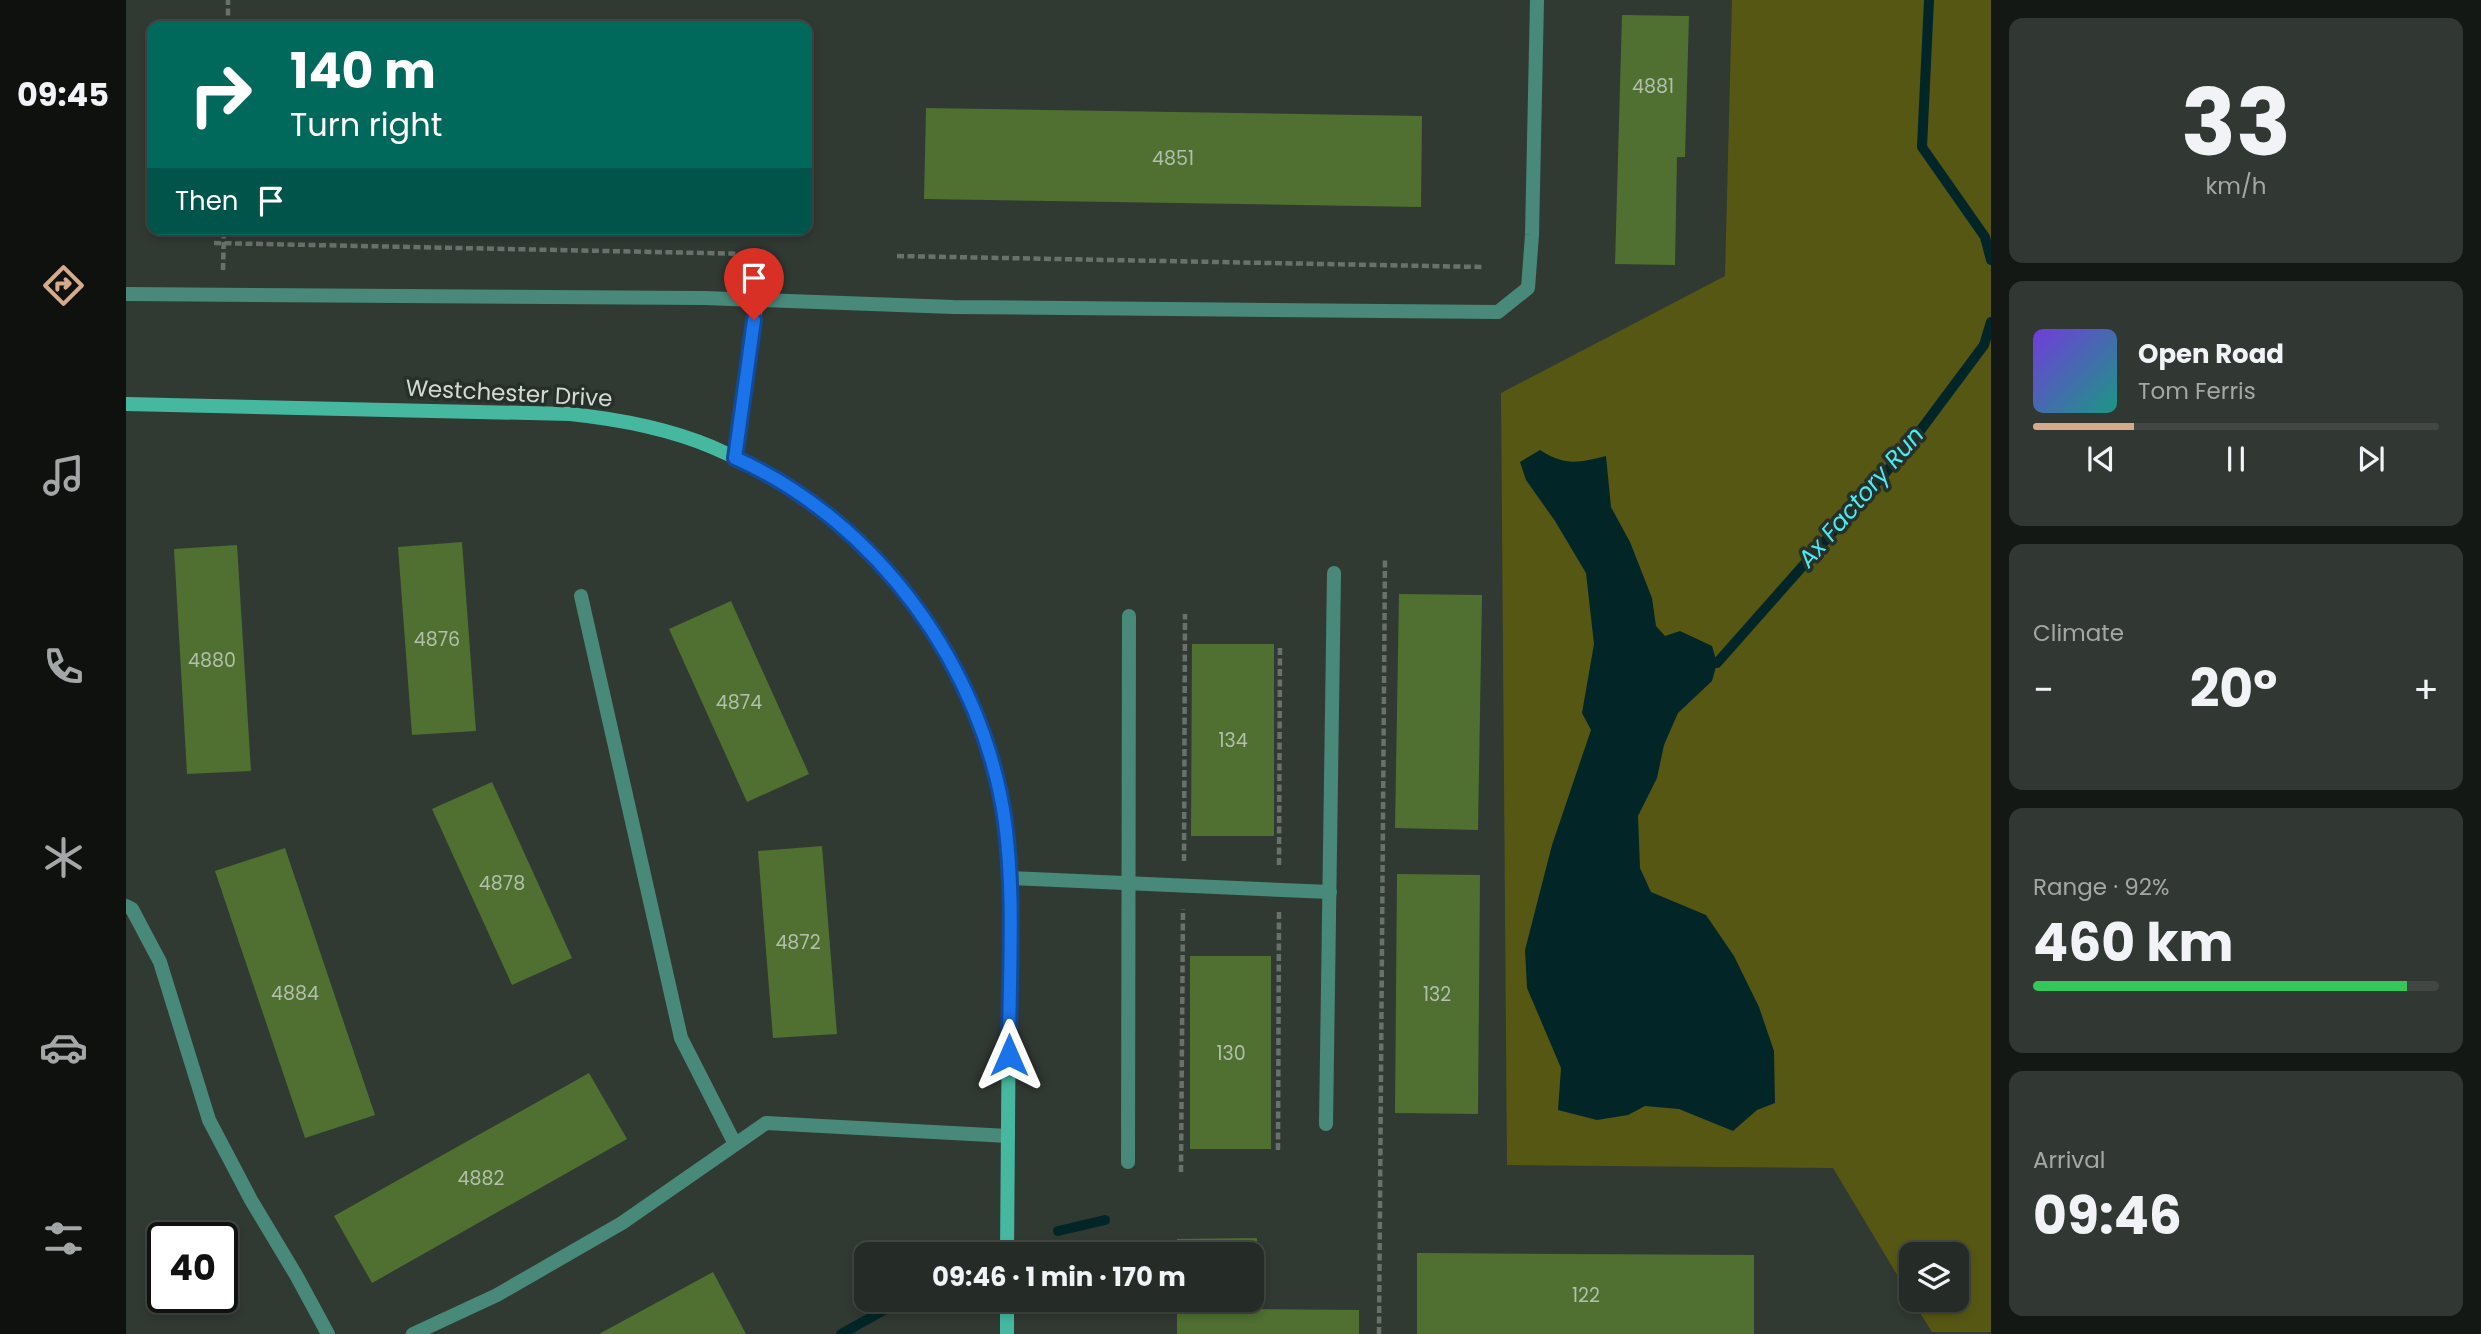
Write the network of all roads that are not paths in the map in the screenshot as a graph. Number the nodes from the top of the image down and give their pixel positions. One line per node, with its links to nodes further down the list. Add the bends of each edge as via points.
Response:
1 (1537, 0): 3 (lane, via 1528,288 1498,312 953,307)
2 (126, 294): 3 (lane)
3 (757, 300): 5 (lane)
4 (126, 404): 5 (street, Westchester Drive, via 570,414 644,426)
5 (735, 458): 9 (street, Westchester Drive, via 803,497 843,527 915,604 946,651 988,748 1005,821)
6 (1334, 573): 11 (lane)
7 (580, 596): 15 (lane, via 681,1038)
8 (1129, 616): 10 (lane)
9 (1009, 878): 10 (lane); 14 (street, Westchester Drive)
10 (1130, 883): 11 (lane); 16 (lane)
11 (1331, 892): 13 (lane)
12 (126, 906): 19 (lane, via 132,909 160,962 209,1120)
13 (1326, 1124)
14 (1008, 1136): 15 (lane, via 766,1123); 17 (street, Westchester Drive)
15 (735, 1144): 20 (lane, via 622,1223 497,1295)
16 (1128, 1162)
17 (1007, 1242)
18 (1007, 1312): 21 (street)
19 (328, 1334)
20 (413, 1334)
21 (1007, 1334)

